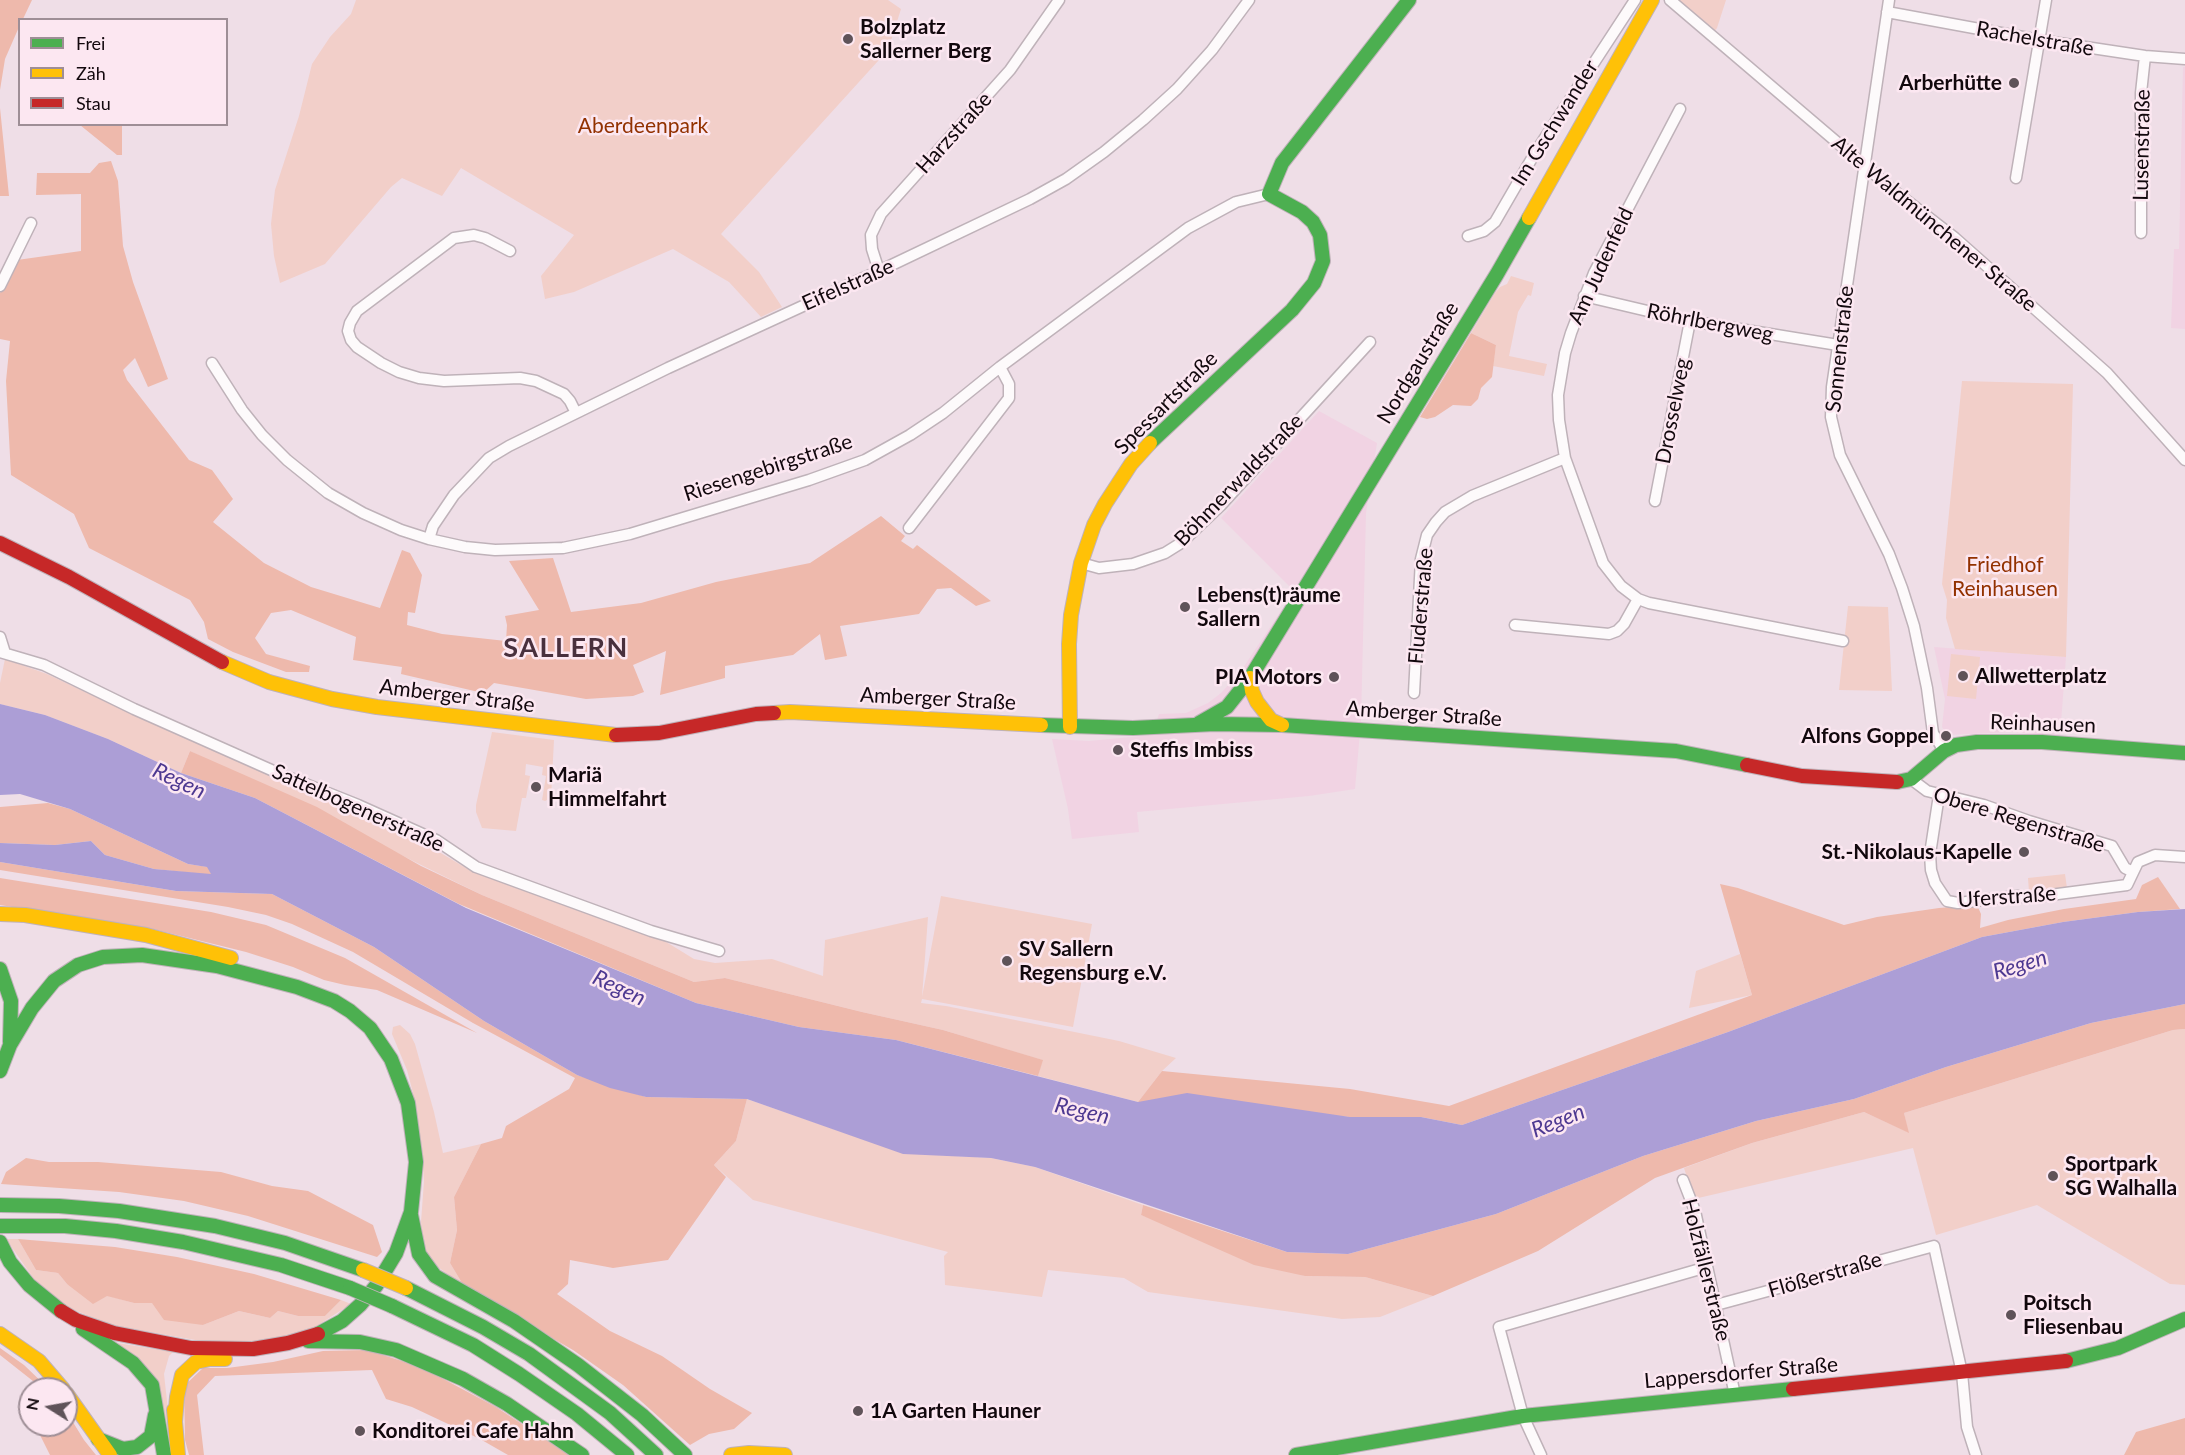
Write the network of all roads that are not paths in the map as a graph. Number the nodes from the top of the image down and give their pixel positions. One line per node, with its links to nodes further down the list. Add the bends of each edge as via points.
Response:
1 (1059, 0): 21 (street, Harzstraße, via 1010,70 881,214 871,235)
2 (1249, 0): 21 (street, Eifelstraße, via 1177,89 1104,152 1030,199)
3 (1409, 0): 16 (main road, via 1282,163)
4 (1635, 0): 19 (street, Im Gschwander, via 1495,222)
5 (1652, 0): 42 (main road, Nordgaustraße, via 1497,274)
6 (1670, 0): 14 (street, Alte Waldmünchener Straße)
7 (1889, 0): 9 (street, Sonnenstraße)
8 (2046, 0): 10 (street)
9 (1887, 12): 10 (street, Rachelstraße); 14 (street, Sonnenstraße)
10 (2039, 40): 11 (street, Rachelstraße); 15 (street)
11 (2145, 56): 12 (street, Rachelstraße); 18 (street, Lusenstraße, via 2141,93)
12 (2185, 59)
13 (1680, 109): 23 (street, Am Judenfeld)
14 (1864, 166): 26 (street, Sonnenstraße); 31 (street, Alte Waldmünchener Straße, via 1955,238 2099,366)
15 (2016, 178)
16 (1269, 194): 28 (street, Riesengebirgstraße, via 1236,202 1188,228); 36 (main road, Spessartstraße, via 1292,205 1313,222 1323,249 1319,274 1292,310 1131,464 1094,525)
17 (31, 223): 22 (street)
18 (2141, 233)
19 (1468, 236)
20 (510, 251): 29 (street, via 474,235 454,238 357,311 348,331 351,340 381,363 419,378 536,381 564,394)
21 (879, 271): 29 (street, Eifelstraße)
22 (0, 286)
23 (1584, 296): 24 (street, Röhrlbergweg); 30 (street, Am Judenfeld, via 1565,353 1559,388)
24 (1690, 321): 26 (street, Röhrlbergweg); 32 (street, Drosselweg)
25 (1370, 342): 36 (street, Böhmerwaldstraße, via 1221,505 1181,543 1133,564 1100,568)
26 (1838, 345): 47 (street, Sonnenstraße, via 1830,401 1836,442 1902,588 1916,636 1933,733)
27 (212, 363): 34 (street, Riesengebirgstraße, via 262,435 308,478 382,523)
28 (1000, 367): 33 (street, via 1009,384 1008,398); 34 (street, Riesengebirgstraße, via 918,430 865,460 630,534 575,546 531,550 465,547)
29 (576, 413): 34 (street, Eifelstraße, via 489,458 454,495)
30 (1565, 458): 37 (street, Am Judenfeld, via 1603,563 1621,586); 43 (street, Fluderstraße, via 1472,496 1445,512 1427,535 1421,559)
31 (2185, 460)
32 (1655, 501)
33 (909, 528)
34 (429, 539)
35 (0, 543): 46 (main road, Amberger Straße, via 69,576 238,669 285,687 377,707 612,735 659,733 756,714 790,712)
36 (1081, 563): 46 (main road, Spessartstraße, via 1070,634)
37 (1638, 598): 38 (street, via 1624,624 1609,634); 40 (street, Am Judenfeld)
38 (1515, 625)
39 (0, 638): 41 (street)
40 (1843, 641)
41 (3, 653): 54 (street, Sattelbogenerstraße, via 44,664 278,774 436,840 476,867 651,931)
42 (1250, 678): 44 (main road, Nordgaustraße, via 1227,707); 45 (main road, via 1257,702 1271,720)
43 (1414, 693)
44 (1194, 725): 45 (main road, Amberger Straße); 46 (main road, Amberger Straße)
45 (1282, 725): 49 (main road, Amberger Straße, via 1676,751 1802,777 1892,783)
46 (1070, 727)
47 (1944, 751): 48 (main road, Reinhausen, via 1966,743 2015,741); 49 (main road, Reinhausen)
48 (2185, 753)
49 (1911, 778): 50 (street, Obere Regenstraße, via 1927,792)
50 (1938, 795): 52 (street, Obere Regenstraße, via 1984,805 2112,846 2125,868); 52 (street, Uferstraße, via 1931,870 1947,901 2027,898 2127,885)
51 (2185, 857): 52 (street, via 2155,855 2138,862)
52 (2133, 872)
53 (0, 914): 56 (main road, via 146,935 224,956)
54 (719, 951)
55 (0, 969): 59 (main road, via 11,1001)
56 (297, 987): 59 (main road, via 172,958 142,955 91,959 71,968 43,994); 63 (main road, via 350,1011 370,1028 391,1059 413,1128 416,1162)
57 (0, 1002): 58 (main road)
58 (0, 1012)
59 (10, 1045): 60 (main road)
60 (0, 1071)
61 (1683, 1180): 66 (street, Holzfällerstraße, via 1695,1211)
62 (5, 1205): 89 (main road, bridge, via 119,1211 215,1226 285,1243 363,1270 406,1288 529,1354 610,1413)
63 (411, 1212): 73 (main road, via 389,1266 360,1305 342,1321); 90 (main road, via 419,1254 435,1276 514,1321 578,1365 620,1396)
64 (0, 1226): 84 (main road, bridge, via 85,1228 183,1242 281,1265 350,1288 473,1345 577,1414)
65 (0, 1242): 68 (main road)
66 (1707, 1267): 69 (street, Holzfällerstraße); 81 (street, via 1499,1327)
67 (0, 1273): 68 (main road)
68 (29, 1285): 71 (main road)
69 (1716, 1305): 76 (street, Flößerstraße, via 1934,1246); 78 (street, Holzfällerstraße)
70 (2185, 1319): 76 (main road, Lappersdorfer Straße, via 2095,1355)
71 (76, 1320): 75 (main road, via 114,1333); 79 (main road, via 143,1373)
72 (0, 1334): 77 (main road, via 39,1362)
73 (302, 1340): 74 (main road); 75 (main road, via 253,1348)
74 (339, 1342): 82 (main road, via 263,1359 196,1362 182,1375); 88 (main road, via 378,1345 424,1361 507,1404)
75 (191, 1348): 82 (main road, via 172,1375)
76 (1962, 1373): 78 (main road, Lappersdorfer Straße); 95 (street, via 1967,1426)
77 (52, 1377)
78 (1735, 1395): 81 (main road, Lappersdorfer Straße)
79 (155, 1397): 83 (main road, via 154,1425 144,1443 123,1449); 86 (main road)
80 (78, 1410): 83 (main road)
81 (1523, 1416): 93 (main road, Lappersdorfer Straße); 94 (street)
82 (175, 1422): 87 (main road)
83 (98, 1439): 85 (main road)
84 (625, 1453)
85 (110, 1455)
86 (164, 1455)
87 (178, 1455)
88 (582, 1455)
89 (656, 1455)
90 (685, 1455)
91 (731, 1455): 92 (main road)
92 (785, 1455)
93 (1296, 1455)
94 (1541, 1455)
95 (1976, 1455)

